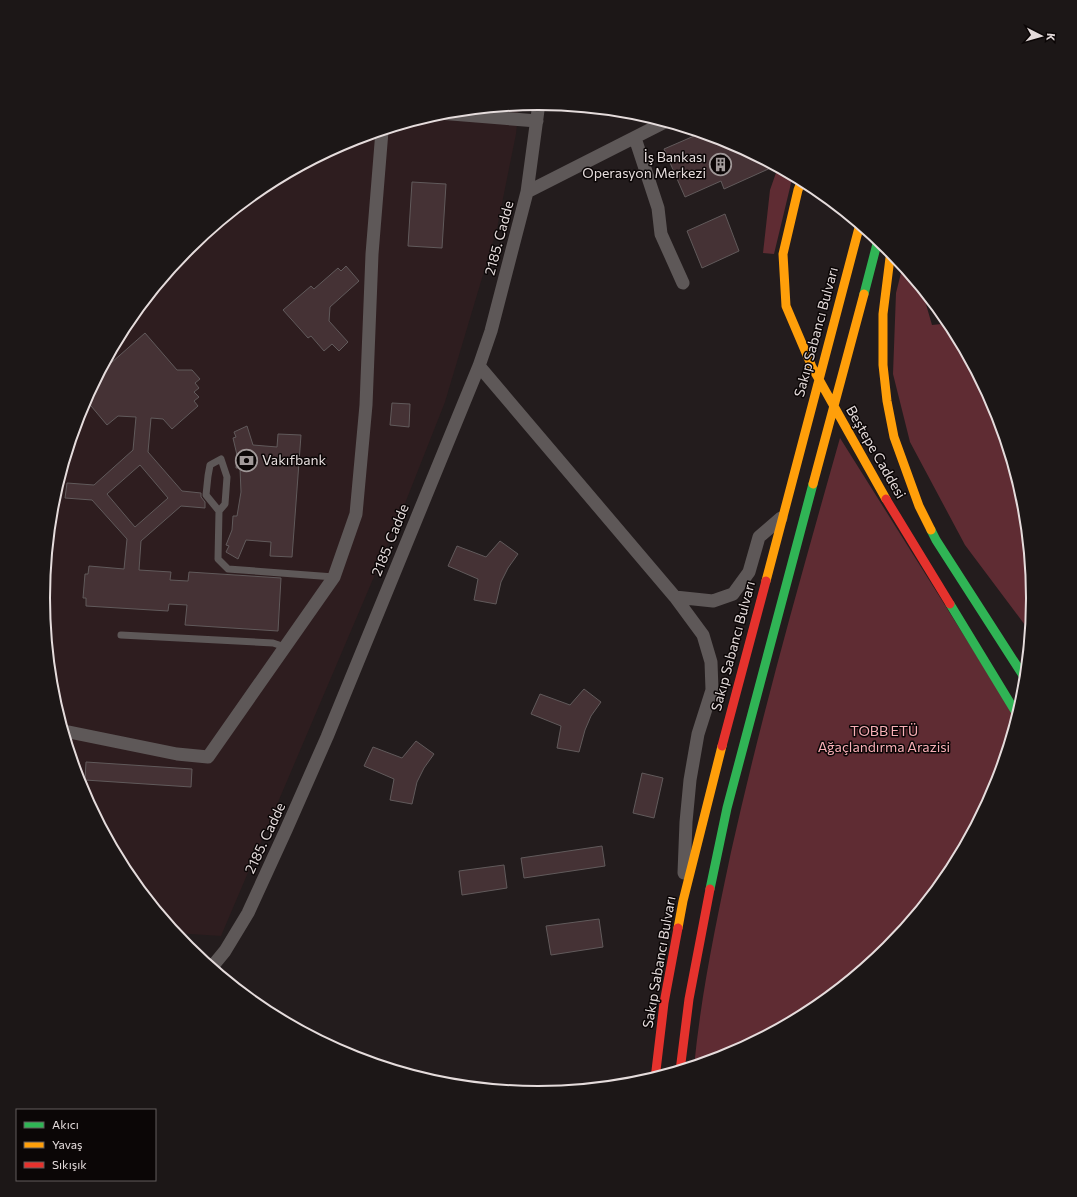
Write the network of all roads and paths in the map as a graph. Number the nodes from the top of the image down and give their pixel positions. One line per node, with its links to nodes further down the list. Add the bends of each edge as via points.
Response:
1 (538, 110): 3 (street, 2185. Cadde)
2 (467, 115): 3 (street)
3 (537, 121): 8 (street, 2185. Cadde)
4 (659, 125): 6 (street)
5 (382, 136): 16 (street, via 372,254 366,405 356,514)
6 (635, 138): 8 (street); 12 (street, via 658,208 661,234)
7 (800, 186): 21 (main road, Beştepe Caddesi, via 783,254 786,306 812,367 874,479)
8 (527, 192): 13 (street, 2185. Cadde, via 491,331)
9 (859, 229): 15 (main road, Sakıp Sabancı Bulvarı)
10 (877, 246): 25 (main road, via 727,808 700,938)
11 (890, 259): 20 (main road, Beştepe Caddesi, via 883,314 883,365 894,437 919,506 936,540)
12 (683, 282)
13 (479, 366): 17 (street); 24 (street, 2185. Cadde, via 327,737 286,830 248,913)
14 (219, 511): 14 (lane, via 225,504 227,476 221,459 210,465 206,495); 16 (lane, via 218,559 228,569)
15 (781, 518): 17 (street, via 759,538 749,572 733,594 713,601); 23 (main road, Sakıp Sabancı Bulvarı)
16 (334, 577): 19 (street)
17 (675, 598): 23 (street, via 703,635 711,662 712,690 698,734 690,780)
18 (122, 635): 19 (lane, via 273,643)
19 (285, 647): 22 (street, via 208,757 177,754)
20 (1021, 673)
21 (1014, 709)
22 (69, 732)
23 (683, 901): 26 (main road, Sakıp Sabancı Bulvarı, via 664,1003)
24 (214, 964)
25 (681, 1065)
26 (656, 1072)

